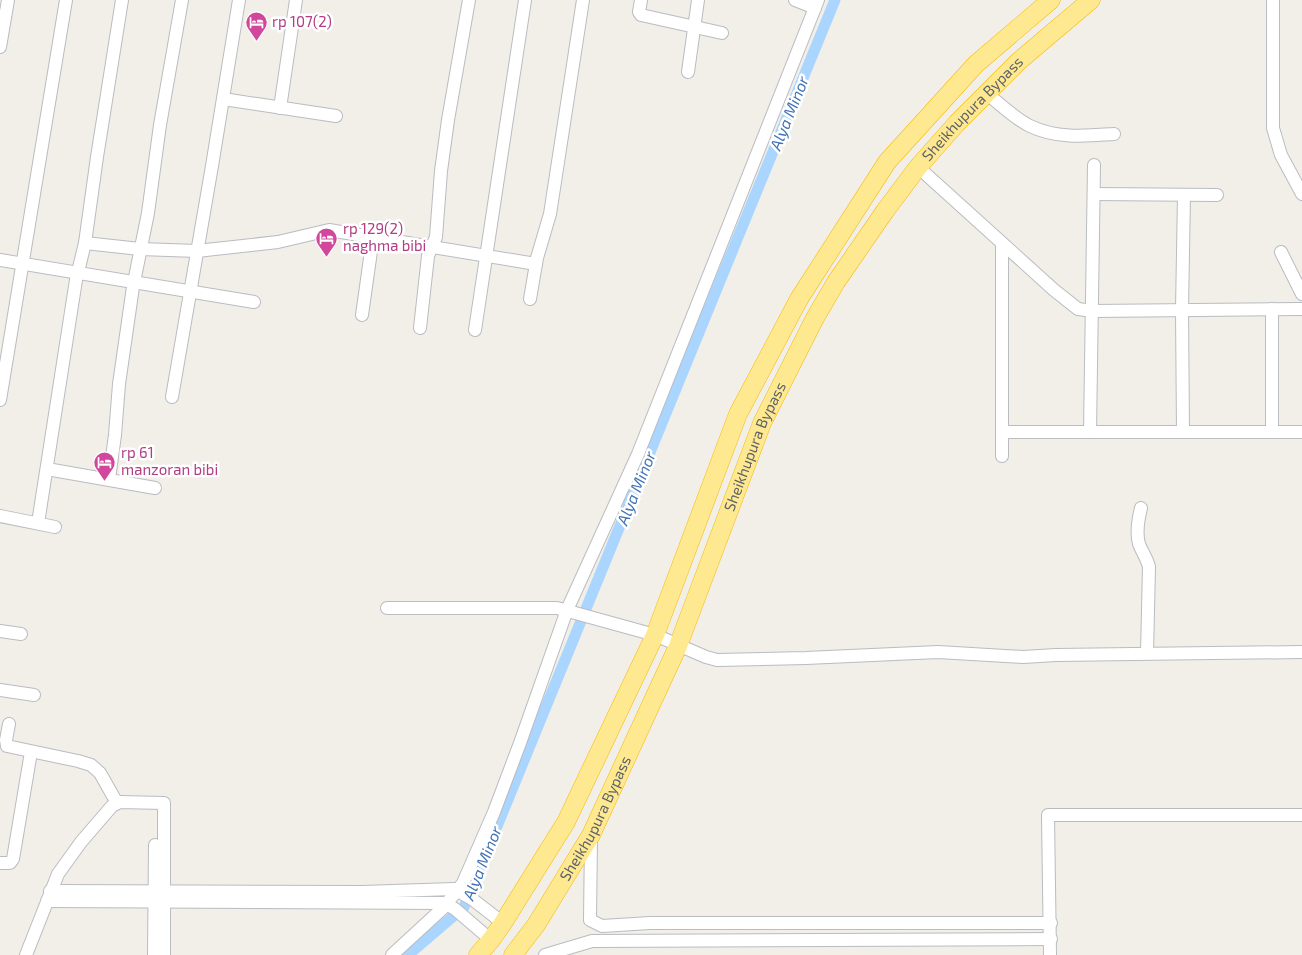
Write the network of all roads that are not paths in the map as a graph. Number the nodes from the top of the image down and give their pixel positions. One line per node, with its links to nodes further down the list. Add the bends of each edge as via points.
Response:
1 (8, 0): 19 (street)
2 (66, 0): 41 (street)
3 (122, 0): 33 (street)
4 (182, 0): 36 (street)
5 (239, 0): 22 (street)
6 (296, 0): 23 (street)
7 (469, 0): 35 (street, via 448,120 437,229)
8 (525, 0): 39 (street)
9 (583, 0): 42 (street, via 550,214)
10 (641, 0): 17 (street, via 639,12 642,15)
11 (698, 0): 17 (street)
12 (795, 0): 16 (street)
13 (1051, 0): 75 (highway, Sheikhupura Bypass, via 976,64 886,162 798,299 738,414)
14 (1091, 0): 21 (highway, Sheikhupura Bypass)
15 (1273, 0): 29 (street, via 1273,128 1281,155)
16 (816, 4): 72 (street, via 638,454)
17 (694, 27): 18 (street); 20 (street)
18 (722, 33)
19 (0, 47)
20 (688, 72)
21 (986, 93): 25 (street, via 1028,125 1040,130 1070,136); 27 (highway, Sheikhupura Bypass)
22 (223, 100): 23 (street); 37 (street)
23 (280, 108): 24 (street)
24 (336, 116)
25 (1114, 134)
26 (1094, 165): 28 (street)
27 (918, 167): 34 (street); 76 (highway, Sheikhupura Bypass, via 832,289 762,423)
28 (1094, 194): 30 (street); 52 (street)
29 (1302, 194)
30 (1184, 195): 31 (street); 50 (street)
31 (1217, 195)
32 (373, 237): 35 (street); 37 (street, via 329,230 278,242); 53 (street)
33 (85, 244): 36 (street); 43 (street)
34 (1002, 244): 52 (street, via 1072,305); 58 (street)
35 (432, 246): 39 (street); 54 (street, via 428,256)
36 (140, 249): 37 (street); 44 (street)
37 (197, 251): 45 (street)
38 (1281, 252): 46 (street)
39 (486, 256): 42 (street); 55 (street)
40 (0, 260): 41 (street)
41 (22, 264): 43 (street); 57 (street)
42 (536, 264): 47 (street)
43 (78, 273): 44 (street); 64 (street)
44 (134, 282): 45 (street); 65 (street)
45 (191, 292): 48 (street); 56 (street)
46 (1302, 294)
47 (530, 299)
48 (254, 302)
49 (1302, 309): 51 (street)
50 (1182, 310): 51 (street); 52 (street); 60 (street)
51 (1272, 310): 61 (street)
52 (1093, 311): 59 (street)
53 (362, 315)
54 (420, 328)
55 (475, 330)
56 (172, 397)
57 (0, 400)
58 (1002, 432): 59 (street); 63 (street)
59 (1090, 432): 60 (street)
60 (1183, 432): 61 (street)
61 (1272, 432): 62 (street)
62 (1302, 432)
63 (1002, 456)
64 (47, 469): 65 (street); 69 (street)
65 (109, 479): 66 (street)
66 (155, 488)
67 (1141, 508): 78 (street, via 1137,528 1139,543 1149,567)
68 (0, 516): 69 (street)
69 (38, 523): 70 (street)
70 (55, 527)
71 (387, 608): 72 (street, via 545,607)
72 (567, 610): 75 (street); 87 (street, via 494,812 462,883)
73 (0, 631): 74 (street)
74 (21, 634)
75 (655, 636): 76 (street); 91 (highway, Sheikhupura Bypass, via 566,822)
76 (678, 646): 78 (street, via 717,660 938,652 1023,657); 85 (highway, Sheikhupura Bypass)
77 (1302, 652): 78 (street)
78 (1147, 653)
79 (0, 690): 80 (street)
80 (34, 695)
81 (9, 724): 82 (street, via 8,746)
82 (31, 752): 83 (street, via 91,765 100,773); 86 (street, via 13,859 10,863)
83 (117, 802): 88 (street, via 68,858); 89 (street, via 164,803)
84 (1302, 815): 92 (street, via 1048,816)
85 (591, 835): 92 (street, via 590,920 602,926 650,923); 100 (highway, Sheikhupura Bypass, via 536,925)
86 (0, 863)
87 (465, 894): 89 (street, via 362,892); 90 (street); 91 (street)
88 (48, 896): 89 (street); 95 (street)
89 (159, 896): 90 (street); 96 (street); 97 (street)
90 (454, 909): 94 (street); 98 (street)
91 (503, 923): 94 (highway, Sheikhupura Bypass)
92 (1051, 923): 93 (street)
93 (1050, 939): 101 (street, via 592,941); 102 (street)
94 (491, 940): 99 (highway, Sheikhupura Bypass)
95 (26, 955)
96 (154, 955)
97 (164, 955)
98 (392, 955)
99 (478, 955)
100 (513, 955)
101 (545, 955)
102 (1050, 955)

